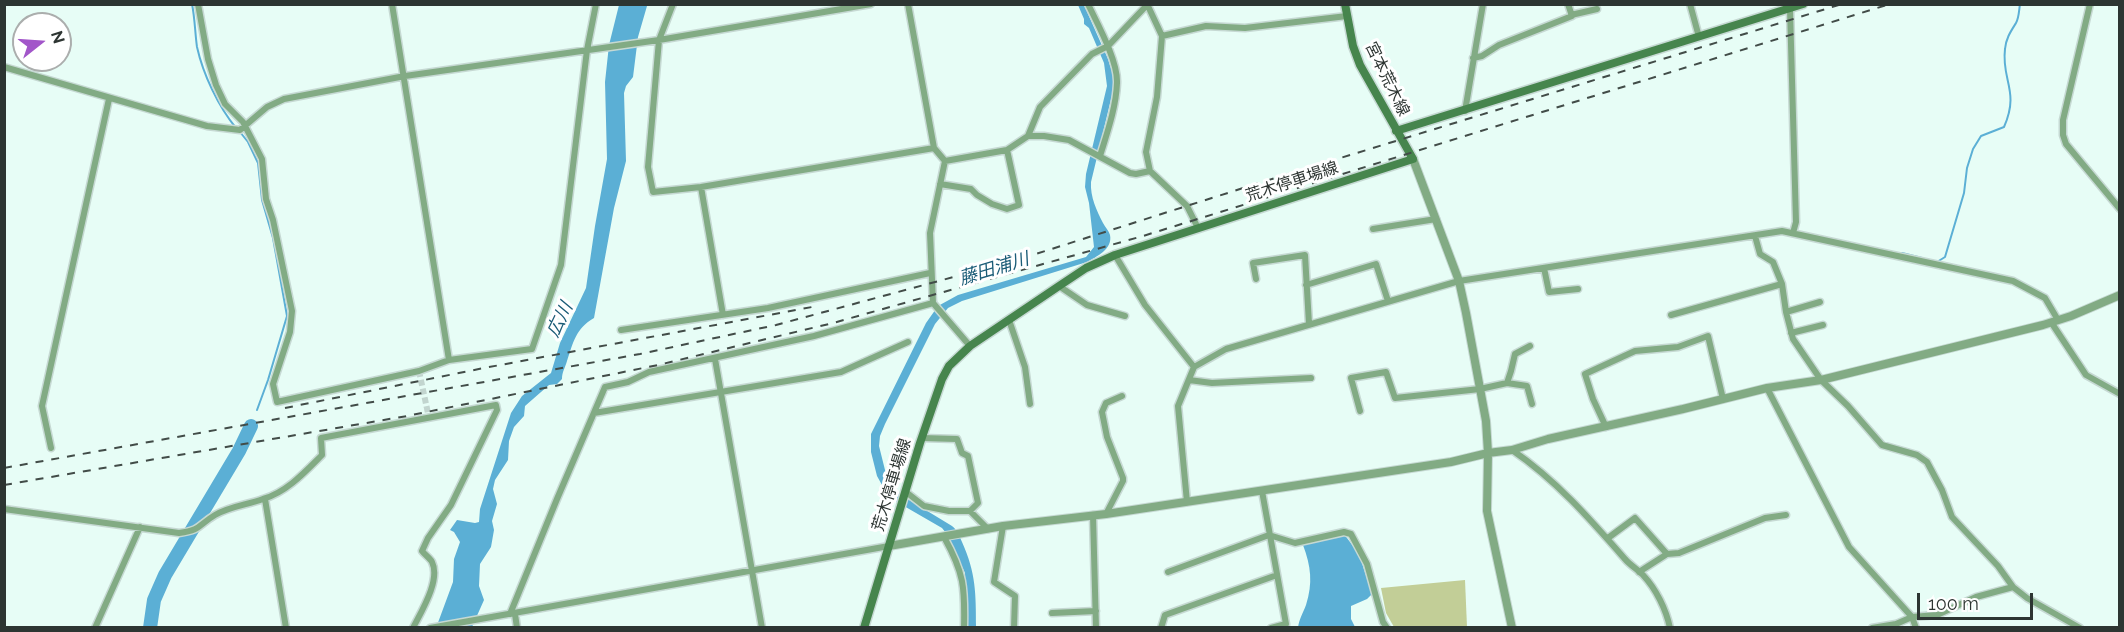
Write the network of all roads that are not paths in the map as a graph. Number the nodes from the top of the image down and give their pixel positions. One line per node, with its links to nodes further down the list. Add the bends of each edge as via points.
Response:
1 (198, 4): 29 (street, via 216,85 225,104)
2 (392, 4): 26 (street)
3 (596, 4): 23 (street)
4 (673, 4): 21 (street)
5 (871, 4): 21 (street)
6 (908, 4): 32 (street)
7 (1088, 4): 22 (street)
8 (1345, 4): 18 (main road, 宮本荒木線)
9 (1483, 4): 24 (street)
10 (1568, 4): 17 (street)
11 (1690, 4): 20 (street)
12 (1803, 4): 16 (main road)
13 (2090, 4): 40 (street, via 2063,120 2063,135 2071,151)
14 (1148, 5): 19 (street); 22 (street)
15 (1597, 9): 17 (street)
16 (1790, 9): 20 (main road); 44 (street, via 1796,222)
17 (1571, 15): 24 (street)
18 (1347, 16): 19 (street, via 1245,28 1206,27); 30 (main road, 宮本荒木線, via 1360,65)
19 (1162, 36): 37 (street, via 1146,152)
20 (1699, 37): 28 (main road)
21 (656, 40): 23 (street); 39 (street, via 648,167 653,192)
22 (1108, 46): 31 (street, via 1092,54 1040,107); 34 (street, via 1118,81)
23 (587, 50): 26 (street); 73 (street, via 561,265 532,349)
24 (1473, 58): 28 (street)
25 (4, 67): 27 (street)
26 (405, 76): 29 (street, via 284,99 267,107); 73 (street)
27 (109, 99): 29 (street, via 207,126 240,130); 91 (street, via 42,406)
28 (1465, 111): 30 (main road)
29 (245, 127): 73 (street, via 262,159 266,200 292,311 290,332 273,384 277,402 419,371)
30 (1396, 131): 35 (main road)
31 (1028, 136): 33 (street); 34 (street, via 1069,140)
32 (934, 148): 36 (street); 39 (street)
33 (1006, 150): 36 (street); 38 (street, via 1019,206 1007,209 971,189)
34 (1100, 156): 37 (street, via 1130,173)
35 (1413, 159): 41 (street); 42 (main road, 荒木停車場線)
36 (945, 161): 38 (street)
37 (1150, 171): 42 (street, via 1187,206)
38 (940, 184): 48 (street, via 930,233)
39 (701, 187): 60 (street)
40 (2120, 209)
41 (1436, 219): 43 (street); 50 (street)
42 (1198, 228): 46 (main road, 荒木停車場線)
43 (1373, 229)
44 (1793, 233): 45 (street); 64 (street, via 2019,283 2045,298)
45 (1755, 236): 47 (street); 51 (street, via 1760,254 1773,262)
46 (1115, 255): 53 (main road, 荒木停車場線); 74 (street, via 1145,305)
47 (1544, 268): 50 (street); 54 (street, via 1549,292)
48 (930, 273): 58 (street); 60 (street)
49 (1256, 279): 52 (street, via 1253,263 1305,255)
50 (1459, 281): 56 (street); 80 (street)
51 (1782, 284): 59 (street); 61 (street)
52 (1306, 285): 56 (street, via 1376,264); 65 (street)
53 (1059, 286): 62 (street, via 1087,306); 63 (main road, 荒木停車場線)
54 (1578, 290)
55 (2120, 295): 64 (street)
56 (1388, 301): 65 (street)
57 (1820, 302): 59 (street)
58 (933, 303): 70 (street); 72 (street)
59 (1786, 312): 68 (street)
60 (723, 315): 67 (street)
61 (1671, 315)
62 (1125, 316)
63 (1009, 320): 70 (main road, 荒木停車場線); 85 (street, via 1025,367)
64 (2055, 321): 77 (street); 82 (street, via 2086,375)
65 (1309, 324): 74 (street, via 1226,349)
66 (1823, 325): 68 (street)
67 (621, 330)
68 (1791, 333): 77 (street)
69 (908, 342): 81 (street, via 841,372)
70 (970, 346): 90 (main road, 荒木停車場線, via 949,366 942,379)
71 (1530, 346): 78 (street, via 1515,354)
72 (715, 359): 81 (street); 88 (street, via 649,372 605,387)
73 (450, 360)
74 (1194, 367): 76 (street)
75 (1311, 378): 76 (street, via 1212,383)
76 (1189, 380): 97 (street, via 1178,406)
77 (1821, 380): 79 (street); 115 (street, via 1882,445 1917,455 1927,462 1952,517)
78 (1506, 383): 80 (street); 86 (street, via 1527,386)
79 (1767, 388): 84 (street); 119 (street, via 1849,547)
80 (1480, 389): 87 (street, via 1395,398 1386,372 1351,378); 93 (street)
81 (721, 392): 88 (street); 111 (street)
82 (2120, 394)
83 (1122, 396): 100 (street, via 1106,403 1102,412 1107,437 1123,473)
84 (1723, 399): 89 (street); 89 (street, via 1708,336 1678,347 1635,351 1585,374)
85 (1030, 404)
86 (1532, 404)
87 (1360, 411)
88 (594, 413): 118 (street)
89 (1606, 427): 92 (street)
90 (922, 438): 95 (main road, 荒木停車場線); 99 (street, via 957,439 962,453 968,456 978,503)
91 (51, 448)
92 (1512, 450): 93 (street); 108 (street, via 1540,469)
93 (1488, 453): 94 (street); 133 (street, via 1487,511)
94 (1262, 491): 97 (street); 106 (street)
95 (906, 492): 99 (street, via 924,506); 109 (main road, 荒木停車場線)
96 (265, 499): 104 (street, via 214,516 195,531 179,533); 121 (street); 122 (street, via 280,492 322,455 321,438 496,405 451,506 422,551 434,567 431,593)
97 (1187, 502): 100 (street)
98 (4, 509): 104 (street)
99 (970, 511): 105 (street)
100 (1106, 514): 102 (street)
101 (1786, 514): 110 (street)
102 (1093, 515): 103 (street); 116 (street)
103 (1004, 526): 105 (street); 128 (street, via 994,582 1015,596)
104 (140, 527): 120 (street)
105 (988, 529): 107 (street)
106 (1269, 535): 112 (street); 114 (street); 132 (street, via 1295,543 1350,534 1367,564)
107 (944, 537): 109 (street); 127 (street, via 963,581)
108 (1608, 538): 110 (street, via 1635,519); 113 (street)
109 (889, 546): 111 (street); 126 (main road, 荒木停車場線)
110 (1667, 554): 113 (street)
111 (752, 570): 118 (street); 125 (street)
112 (1167, 572)
113 (1639, 572): 134 (street, via 1665,609)
114 (1277, 574): 130 (street, via 1166,615); 131 (street, via 1286,624)
115 (2013, 588): 119 (street, via 1976,597 1937,615); 137 (street)
116 (1096, 611): 117 (street); 129 (street)
117 (1052, 613)
118 (511, 614): 123 (street); 124 (street)
119 (1912, 617): 135 (street); 136 (street)
120 (95, 627)
121 (286, 627)
122 (413, 627)
123 (430, 627)
124 (517, 627)
125 (762, 627)
126 (864, 627)
127 (964, 627)
128 (1014, 627)
129 (1096, 627)
130 (1161, 627)
131 (1271, 627)
132 (1387, 627)
133 (1512, 627)
134 (1670, 627)
135 (1872, 627)
136 (1916, 627)
137 (2080, 627)

